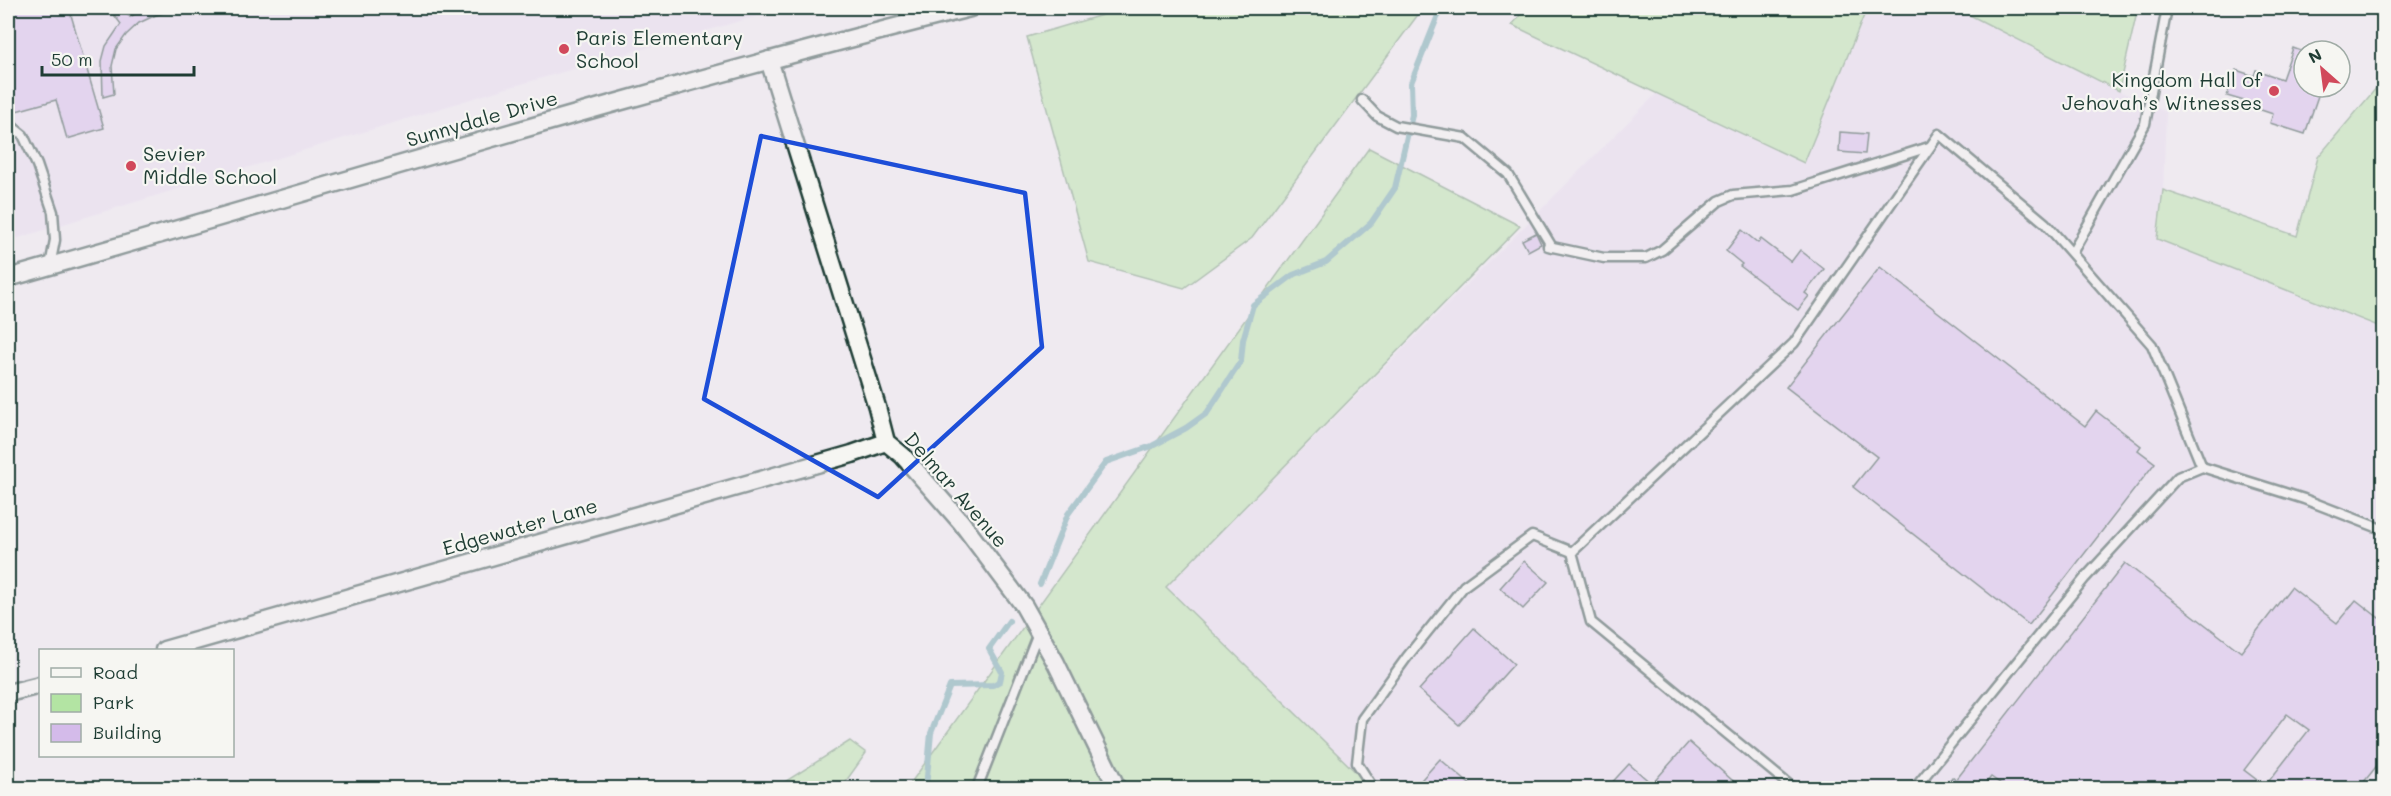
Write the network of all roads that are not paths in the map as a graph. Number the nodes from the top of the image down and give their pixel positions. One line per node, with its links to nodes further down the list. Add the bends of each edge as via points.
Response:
1 (970, 8): 3 (street, Sunnydale Drive)
2 (2167, 8): 7 (lane, via 2145,124)
3 (769, 60): 8 (street, Sunnydale Drive); 10 (street, Delmar Avenue)
4 (1362, 100): 6 (lane, via 1377,116 1396,126 1465,138 1508,174 1550,246 1604,258 1646,258 1662,250 1719,201 1733,195 1793,190)
5 (8, 123): 8 (lane, via 23,135 53,212 55,240)
6 (1930, 147): 7 (lane, via 1939,134 2045,223); 13 (lane, via 1794,343)
7 (2072, 253): 11 (lane, via 2152,345)
8 (50, 266): 9 (street, Sunnydale Drive)
9 (8, 278)
10 (886, 442): 14 (street, Delmar Avenue, via 961,522); 15 (street, Edgewater Lane)
11 (2202, 467): 12 (lane, via 2304,499); 22 (lane, via 2178,477 2085,578)
12 (2384, 530)
13 (1572, 552): 20 (lane, via 1532,536 1464,586 1362,719 1357,763); 21 (lane, via 1591,622)
14 (1039, 632): 18 (lane); 19 (street, Delmar Avenue)
15 (171, 649)
16 (39, 685): 17 (street)
17 (8, 693)
18 (977, 789)
19 (1117, 789)
20 (1374, 789)
21 (1793, 789)
22 (1915, 789)

